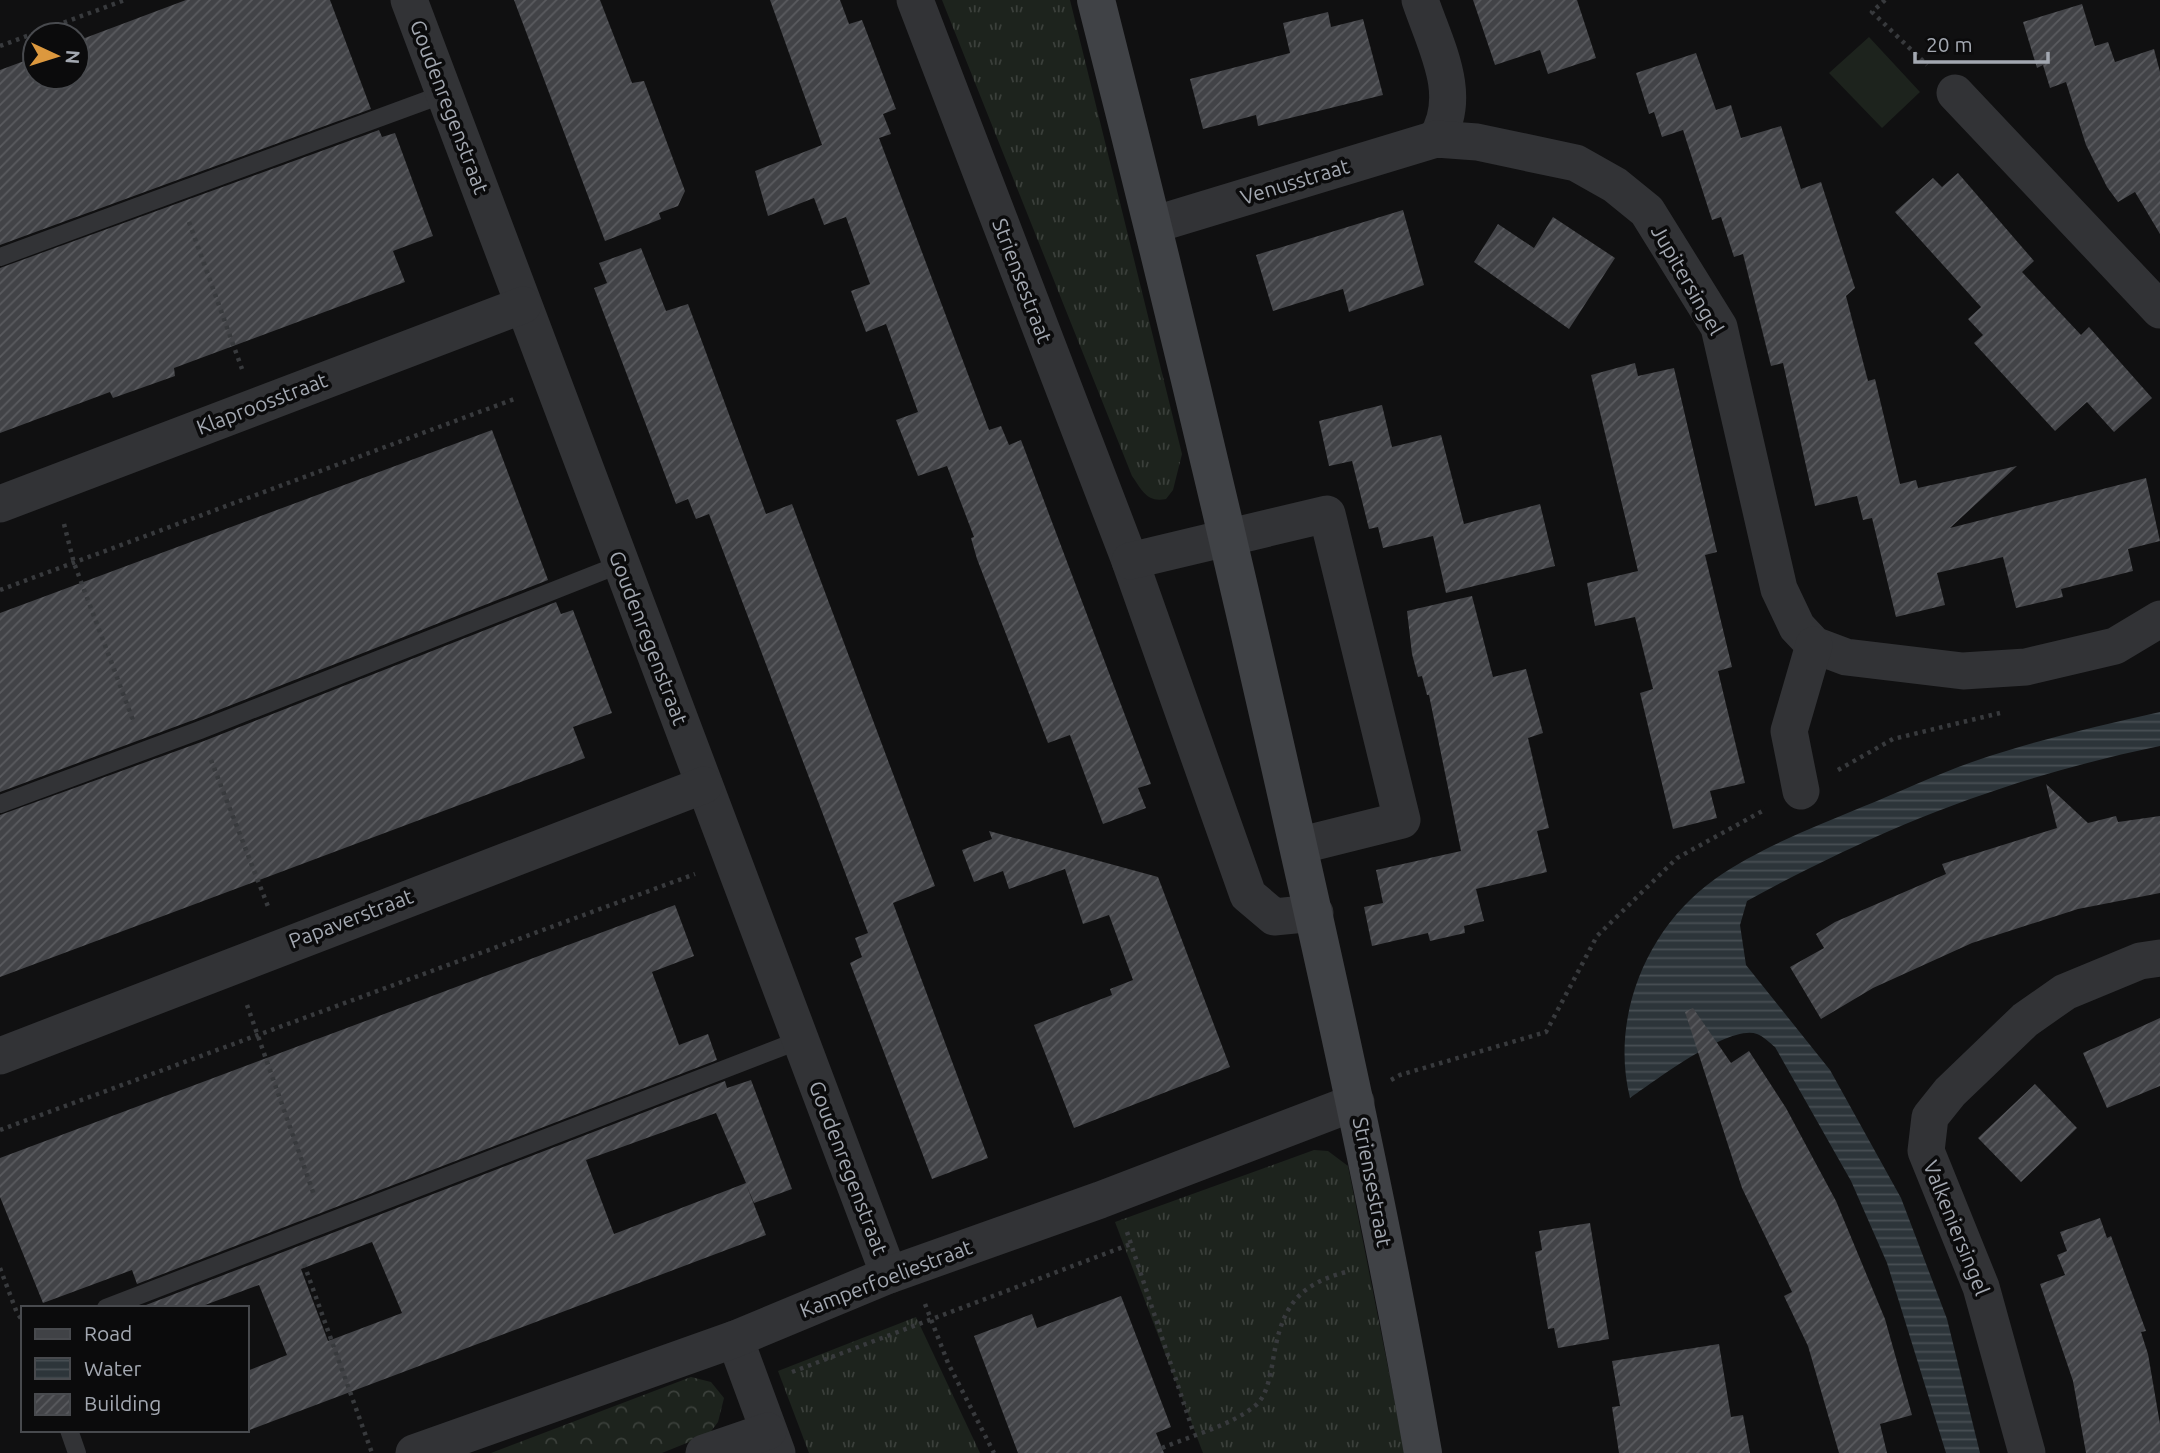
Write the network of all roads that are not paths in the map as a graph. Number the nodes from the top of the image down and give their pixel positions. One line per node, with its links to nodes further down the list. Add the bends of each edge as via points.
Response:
1 (409, 0): 6 (street, Goudenregenstraat)
2 (915, 0): 14 (street, Striensestraat)
3 (1096, 0): 8 (street, Striensestraat)
4 (1420, 0): 7 (street, via 1449,89 1446,123)
5 (1955, 93): 11 (street)
6 (444, 94): 9 (lane); 10 (street, Goudenregenstraat)
7 (1436, 139): 8 (street, Venusstraat); 17 (street, Jupitersingel, via 1488,144 1576,163 1615,185 1647,211 1719,327 1779,589 1797,627)
8 (1153, 225): 13 (street, Striensestraat)
9 (0, 257)
10 (523, 305): 12 (street, Klaproosstraat); 15 (street, Goudenregenstraat)
11 (2160, 310)
12 (0, 504)
13 (1229, 538): 14 (street); 21 (street, Striensestraat); 21 (street, via 1327,514 1402,820)
14 (1130, 561): 22 (street, Striensestraat, via 1248,895 1274,917)
15 (621, 564): 18 (street, Goudenregenstraat); 20 (lane)
16 (2160, 619): 17 (street, via 2115,646 2026,667 1963,671 1846,657)
17 (1814, 645): 19 (street, via 1789,731)
18 (704, 785): 24 (street, Goudenregenstraat); 25 (street, Papaverstraat)
19 (1801, 791)
20 (0, 804)
21 (1298, 846): 22 (street, Striensestraat)
22 (1315, 913): 26 (street, Striensestraat)
23 (2160, 958): 36 (street, Valkeniersingel, via 2140,961 2065,992 2025,1020 1930,1117 1926,1151 1982,1287)
24 (800, 1040): 27 (street, Goudenregenstraat); 28 (lane)
25 (0, 1056)
26 (1356, 1102): 27 (street, Kamperfoeliestraat); 35 (street, Striensestraat)
27 (899, 1271): 29 (street, Kamperfoeliestraat)
28 (111, 1306)
29 (735, 1339): 31 (street); 33 (street, Kamperfoeliestraat)
30 (70, 1432): 32 (lane)
31 (773, 1442): 34 (street)
32 (78, 1453)
33 (415, 1453)
34 (704, 1453)
35 (1423, 1453)
36 (2027, 1453)

